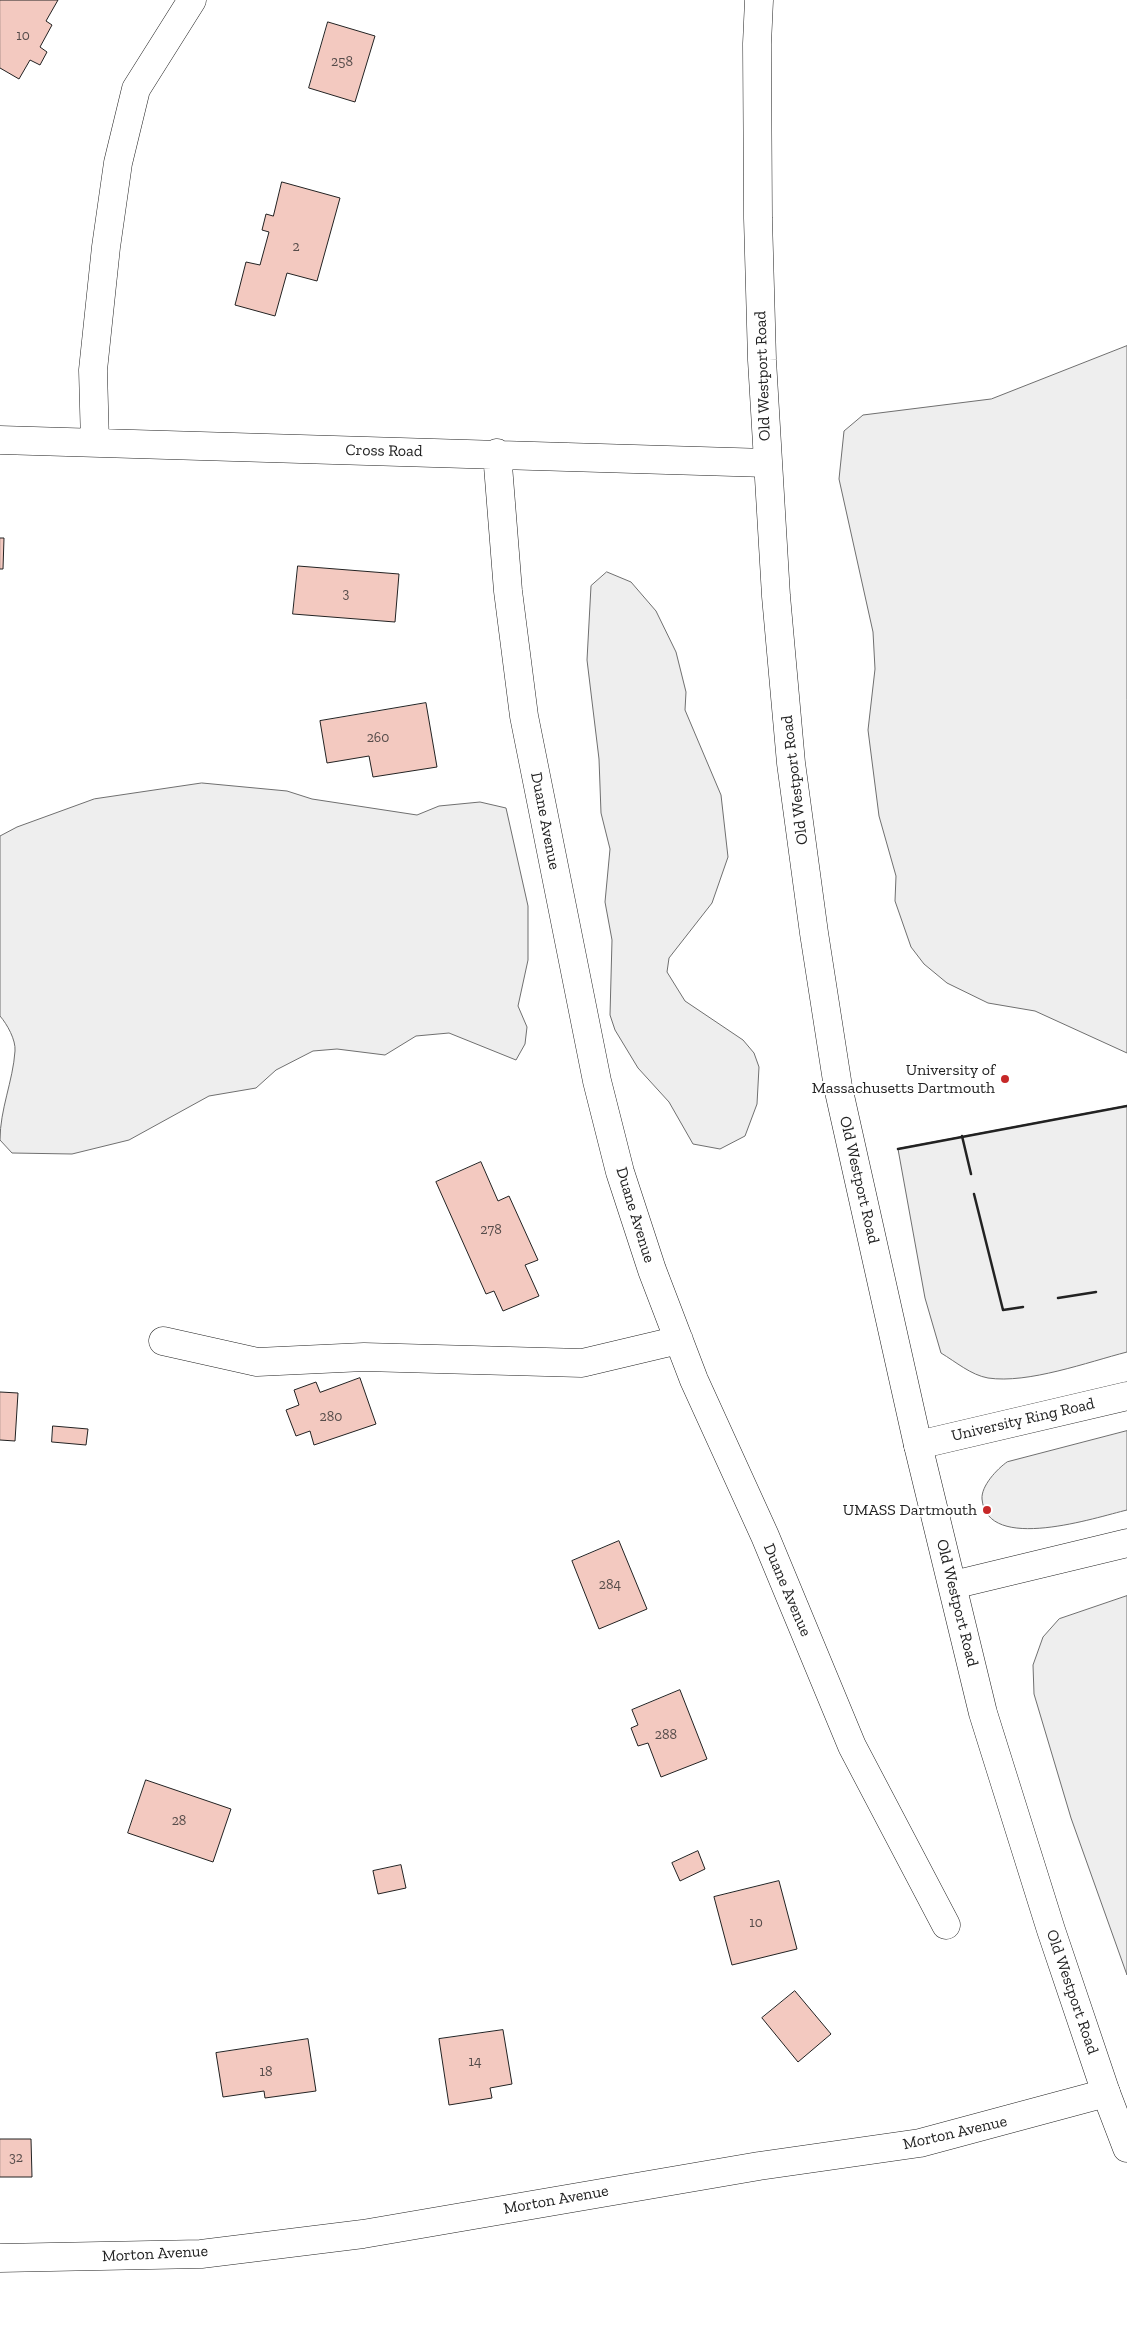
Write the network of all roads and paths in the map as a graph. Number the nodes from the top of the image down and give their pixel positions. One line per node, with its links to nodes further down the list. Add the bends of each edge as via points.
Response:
1 (192, 0): 4 (street, via 136,89 118,163 93,370)
2 (759, 0): 6 (street, Old Westport Road, via 758,227)
3 (0, 440): 4 (street, Cross Road)
4 (95, 443): 5 (street, Cross Road)
5 (497, 453): 6 (street, Cross Road); 7 (street, Duane Avenue, via 508,591 524,716 597,1081 620,1172)
6 (767, 463): 10 (street, Old Westport Road, via 791,763 814,933 838,1087)
7 (679, 1340): 8 (street, via 582,1363 364,1357 256,1362); 13 (street, Duane Avenue, via 852,1746)
8 (163, 1341)
9 (1127, 1396): 10 (street, University Ring Road)
10 (918, 1445): 12 (street, Old Westport Road)
11 (1127, 1543): 12 (street)
12 (953, 1585): 14 (street, Old Westport Road, via 992,1741)
13 (946, 1925)
14 (1106, 2094): 15 (street, Old Westport Road); 16 (street, Morton Avenue, via 920,2143 759,2166 363,2234 202,2254)
15 (1127, 2148)
16 (0, 2258)

